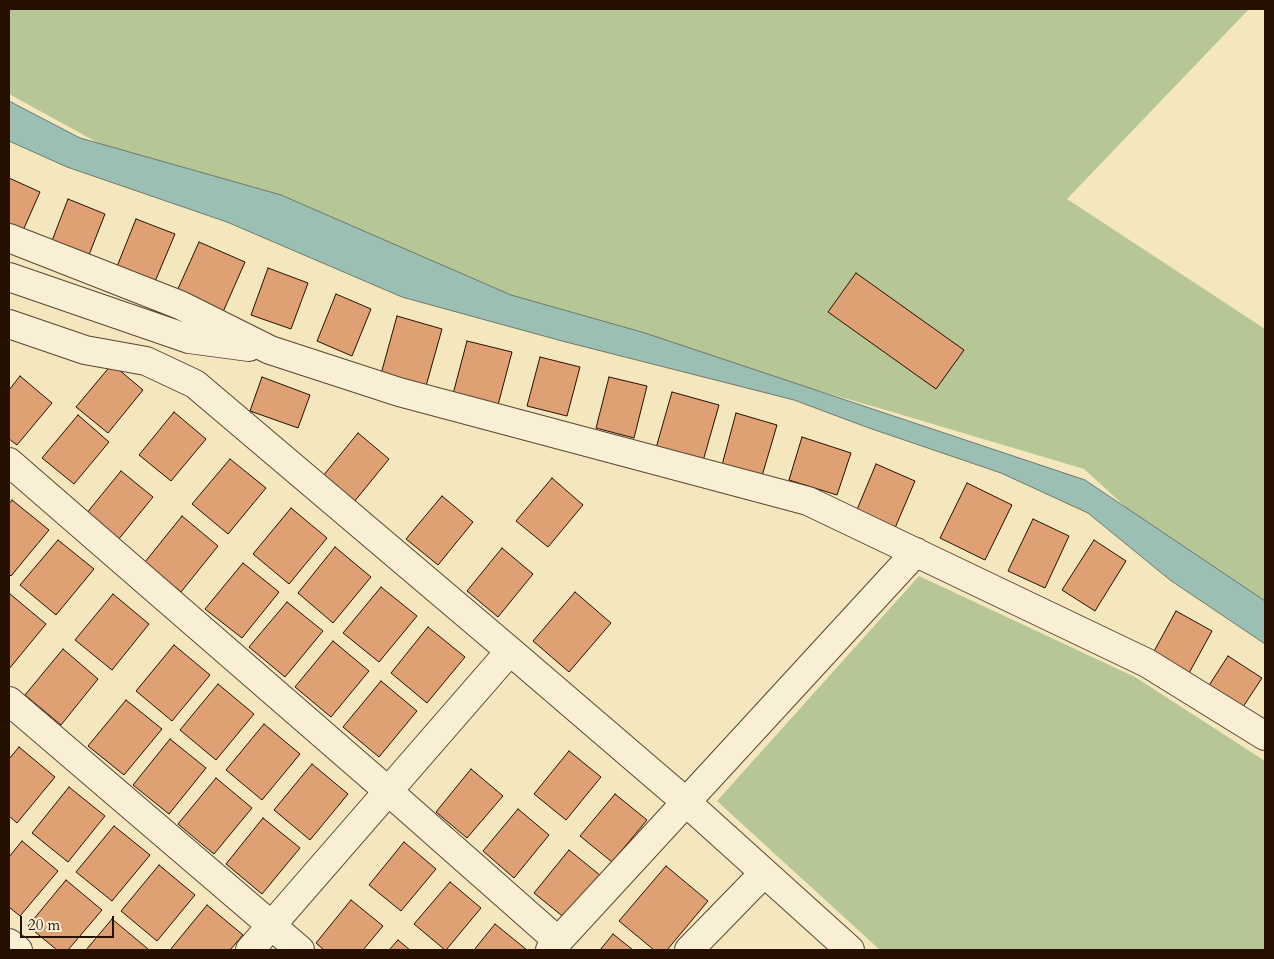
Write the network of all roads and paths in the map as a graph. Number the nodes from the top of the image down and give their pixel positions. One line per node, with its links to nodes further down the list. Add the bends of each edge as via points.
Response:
1 (9, 238): 4 (street, via 180,305)
2 (9, 277): 4 (street, via 189,339)
3 (9, 324): 7 (street, via 85,350 146,361 196,384)
4 (270, 350): 6 (street, via 399,392 808,501)
5 (9, 462): 10 (street)
6 (916, 552): 9 (street, via 1147,663); 11 (street)
7 (510, 651): 10 (street); 11 (street)
8 (9, 701): 13 (street)
9 (1265, 736)
10 (388, 791): 13 (street); 15 (street)
11 (686, 802): 12 (street); 15 (street)
12 (764, 873): 19 (street); 20 (street)
13 (271, 925): 17 (street); 18 (street)
14 (9, 942): 16 (street)
15 (554, 946)
16 (18, 950)
17 (250, 950)
18 (300, 950)
19 (689, 950)
20 (850, 950)

